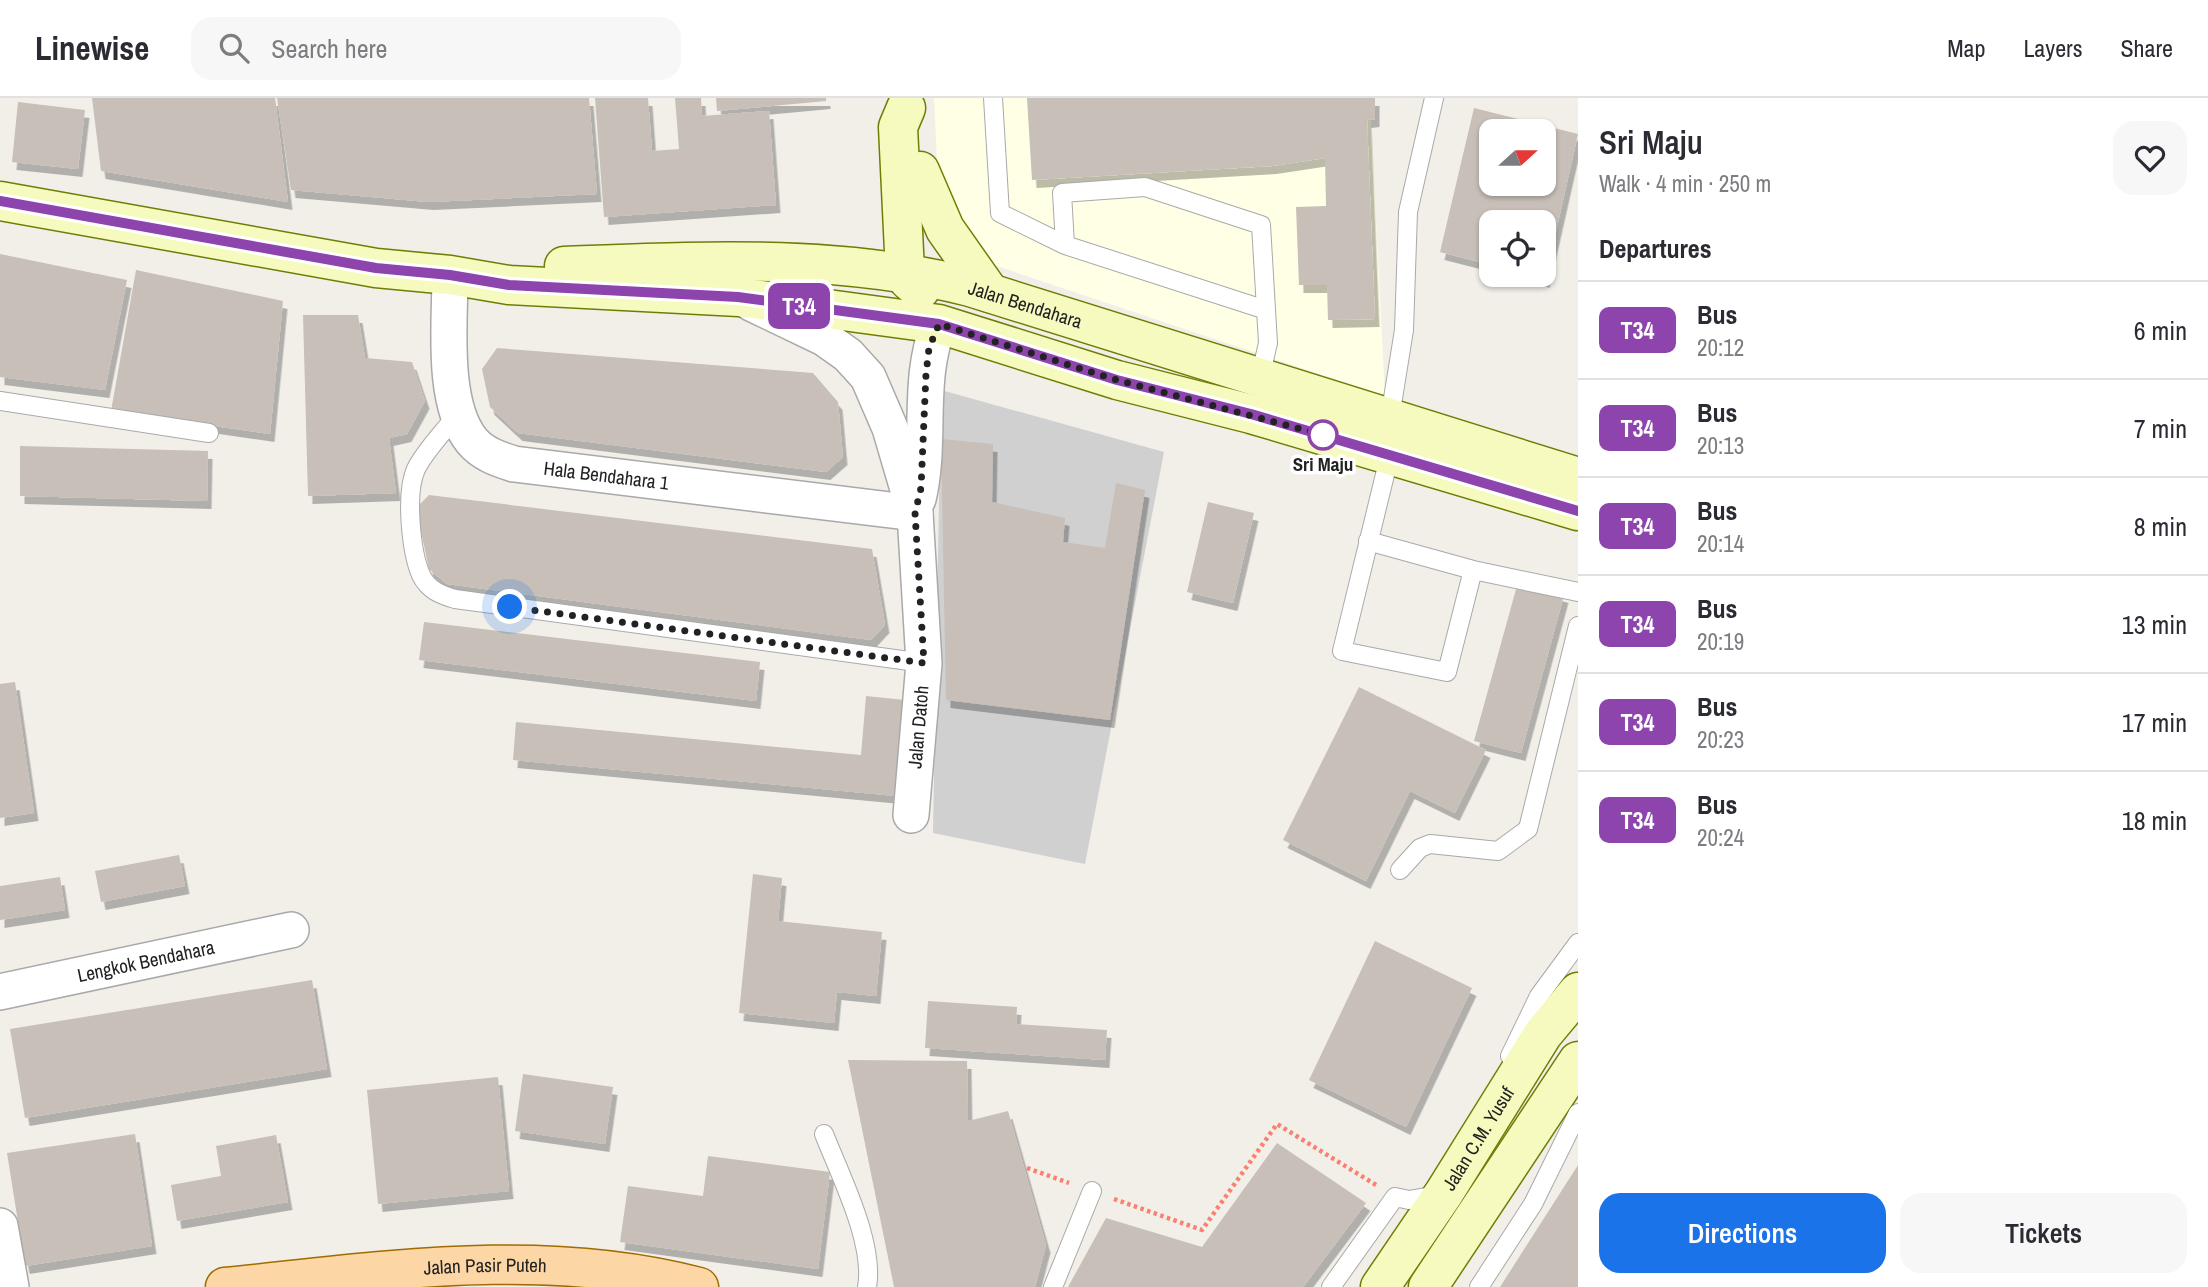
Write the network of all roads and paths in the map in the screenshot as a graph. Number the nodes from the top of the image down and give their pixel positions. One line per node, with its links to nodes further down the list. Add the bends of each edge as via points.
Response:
1 (993, 98): 7 (lane, via 1000,213)
2 (1434, 98): 20 (lane, via 1408,212 1404,330)
3 (906, 103): 4 (main road, via 916,125); 6 (main road, via 898,127)
4 (920, 171): 10 (main road); 11 (main road, via 945,229)
5 (0, 201): 9 (main road, Jalan Bendahara, via 376,268)
6 (904, 226): 8 (main road, via 870,243); 10 (main road)
7 (1066, 245): 13 (lane); 13 (lane, via 1062,194 1146,187 1261,225)
8 (756, 262): 9 (main road, Jalan Bendahara, via 509,267); 10 (main road, Jalan Bendahara)
9 (450, 275): 12 (main road, Jalan Bendahara, via 509,285); 18 (street, Hala Bendahara 1, via 451,376)
10 (916, 279): 11 (main road, Jalan Bendahara); 12 (main road, via 896,295 790,292); 15 (main road, via 942,304 1008,326)
11 (990, 293): 16 (main road, Jalan Bendahara)
12 (738, 297): 14 (main road, Jalan Bendahara); 25 (street, Jalan Datoh, via 824,338 848,355 867,377 890,428)
13 (1266, 310): 16 (lane, via 1268,343)
14 (939, 324): 15 (main road, Jalan Bendahara); 25 (street, Jalan Datoh, via 929,348 921,488)
15 (1080, 368): 19 (main road, Jalan Bendahara)
16 (1260, 377): 19 (lane); 20 (main road, Jalan Bendahara)
17 (0, 401): 21 (lane)
18 (458, 413): 25 (street, Hala Bendahara 1, via 471,440 491,457 514,464); 30 (lane, via 416,469 411,495 421,576 436,593)
19 (1251, 414): 22 (main road, Jalan Bendahara)
20 (1390, 417): 23 (main road, Jalan Bendahara)
21 (209, 433)
22 (1390, 454): 24 (main road, Jalan Bendahara); 26 (lane)
23 (1578, 477)
24 (1578, 511)
25 (915, 513): 30 (street, Jalan Datoh)
26 (1368, 541): 27 (lane); 27 (lane, via 1342,651 1447,672)
27 (1473, 570): 28 (lane)
28 (1578, 592)
29 (1578, 626): 32 (lane, via 1528,829 1498,851 1430,844 1420,848)
30 (924, 663): 31 (street, Jalan Datoh)
31 (911, 815)
32 (1400, 870)
33 (291, 930): 35 (street, Lengkok Bendahara)
34 (1578, 943): 41 (lane, via 1539,996)
35 (0, 992)
36 (1578, 992): 41 (main road, Jalan C.M. Yusuf, via 1544,1034)
37 (1578, 1060): 53 (main road, Jalan C.M. Yusuf)
38 (1578, 1112): 54 (lane, via 1533,1204)
39 (824, 1134): 49 (lane, via 853,1205)
40 (1027, 1168): 42 (path)
41 (1451, 1181): 43 (lane, via 1409,1200); 52 (main road, Jalan C.M. Yusuf)
42 (1093, 1191): 43 (path, via 1202,1230 1277,1124); 50 (lane)
43 (1395, 1197): 51 (lane)
44 (0, 1226): 46 (street)
45 (560, 1275): 47 (main road, Jalan Pasir Puteh, via 445,1265); 48 (main road, Jalan Pasir Puteh, via 655,1275)
46 (12, 1287)
47 (225, 1287)
48 (699, 1287)
49 (867, 1287)
50 (1053, 1287)
51 (1331, 1287)
52 (1380, 1287)
53 (1428, 1287)
54 (1479, 1287)

